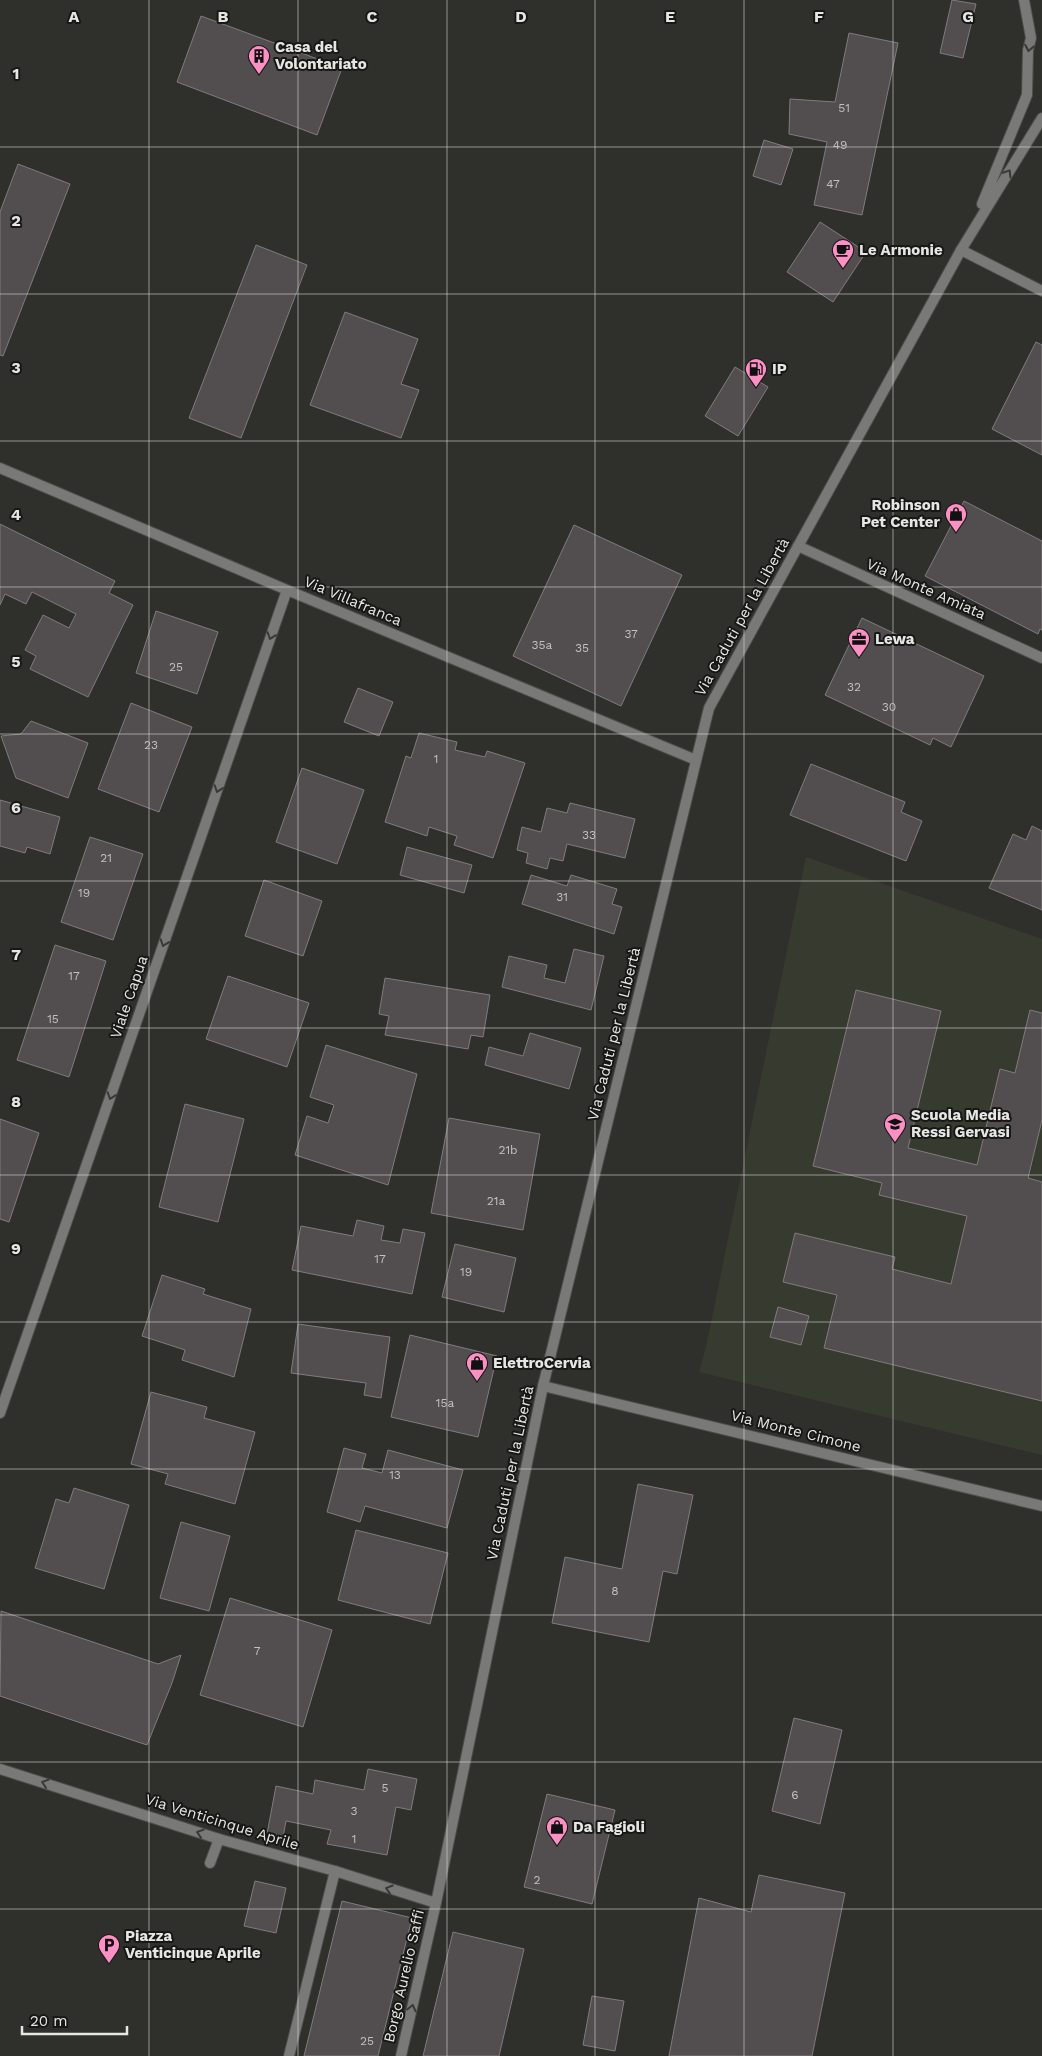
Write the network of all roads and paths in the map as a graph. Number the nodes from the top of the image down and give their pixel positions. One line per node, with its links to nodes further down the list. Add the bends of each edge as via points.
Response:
1 (1024, 0): 3 (street, Via Caduti per la Libertà, one-way to 3, via 1031,38 1027,95)
2 (1042, 118): 3 (street, Via Caduti per la Libertà, one-way to 2)
3 (973, 229): 4 (street, Via Caduti per la Libertà)
4 (961, 250): 5 (street); 7 (street, Via Caduti per la Libertà)
5 (1042, 291)
6 (0, 468): 8 (street, Via Villafranca)
7 (798, 546): 9 (street, Via Monte Amiata); 10 (street, Via Caduti per la Libertà, via 709,708)
8 (287, 590): 10 (street, Via Villafranca); 12 (street, Viale Capua, one-way to 12)
9 (1042, 658)
10 (696, 760): 11 (street, Via Caduti per la Libertà)
11 (543, 1386): 13 (street, Via Monte Cimone); 18 (street, Via Caduti per la Libertà)
12 (0, 1413)
13 (1042, 1506)
14 (0, 1769): 15 (street, Via Venticinque Aprile, one-way to 14)
15 (219, 1839): 16 (street); 17 (street, Via Venticinque Aprile)
16 (210, 1863)
17 (335, 1872): 18 (street, Via Venticinque Aprile, one-way to 17); 19 (street)
18 (436, 1903): 20 (street, Borgo Aurelio Saffi, one-way to 18)
19 (289, 2056)
20 (401, 2056)

